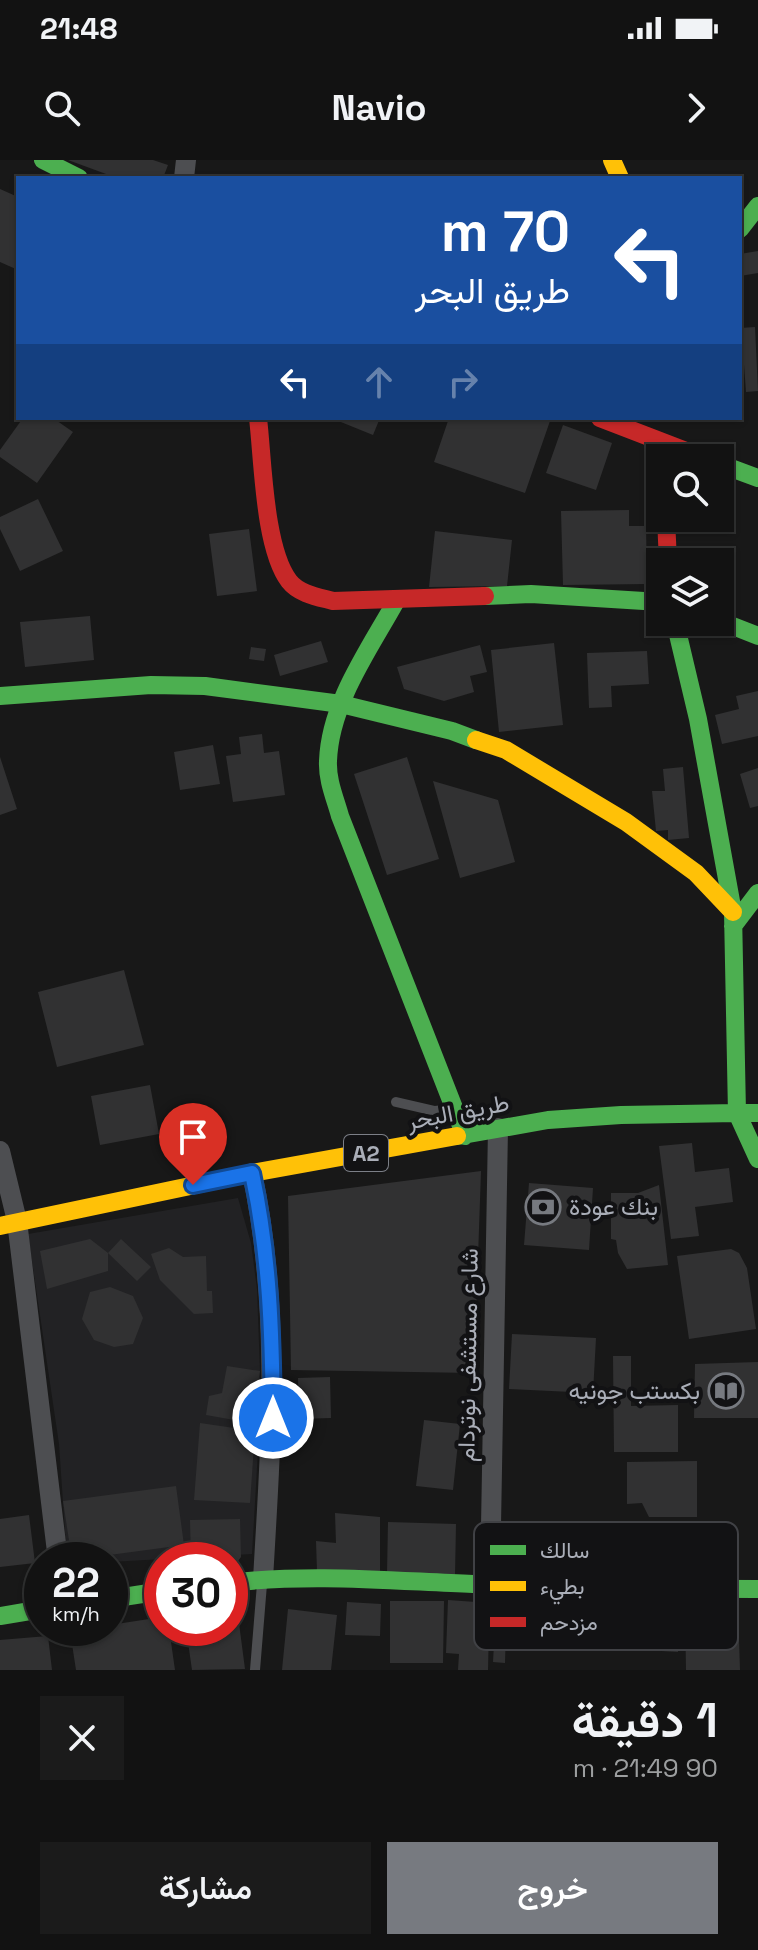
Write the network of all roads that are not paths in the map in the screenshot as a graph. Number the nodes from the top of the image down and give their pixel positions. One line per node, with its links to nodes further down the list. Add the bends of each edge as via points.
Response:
1 (43, 160): 2 (street)
2 (75, 176)
3 (758, 206): 4 (street)
4 (742, 226)
5 (258, 420): 12 (street, via 275,557 289,582 310,596 333,601)
6 (604, 420): 8 (street)
7 (662, 420): 9 (street)
8 (650, 444)
9 (662, 444)
10 (734, 469): 11 (street)
11 (758, 478)
12 (396, 601): 13 (street, via 531,594); 18 (street)
13 (646, 601)
14 (734, 627): 16 (street)
15 (678, 636): 20 (street)
16 (758, 636)
17 (0, 696): 18 (street, via 205,686)
18 (341, 704): 20 (street, via 506,750 626,822 696,873); 22 (street, via 330,751 331,787)
19 (758, 893): 20 (street)
20 (733, 919): 23 (street)
21 (396, 1102): 22 (lane, via 435,1111)
22 (456, 1109): 26 (street)
23 (737, 1113): 24 (street, طريق البحر); 25 (street, طريق البحر / A2, via 621,1115); 28 (street)
24 (758, 1113)
25 (498, 1128): 26 (street, طريق البحر / A2); 31 (street, شارع مستشفى نوتردام)
26 (465, 1136): 29 (street, طريق البحر / A2)
27 (0, 1151): 30 (street)
28 (757, 1152)
29 (252, 1173): 30 (street, طريق البحر / A2); 33 (street, via 270,1279 272,1326 273,1418)
30 (8, 1223): 32 (street)
31 (491, 1522)
32 (55, 1542)
33 (263, 1579): 34 (street); 35 (street); 38 (lane)
34 (248, 1581)
35 (474, 1583)
36 (24, 1612): 37 (street)
37 (0, 1616)
38 (255, 1670)

